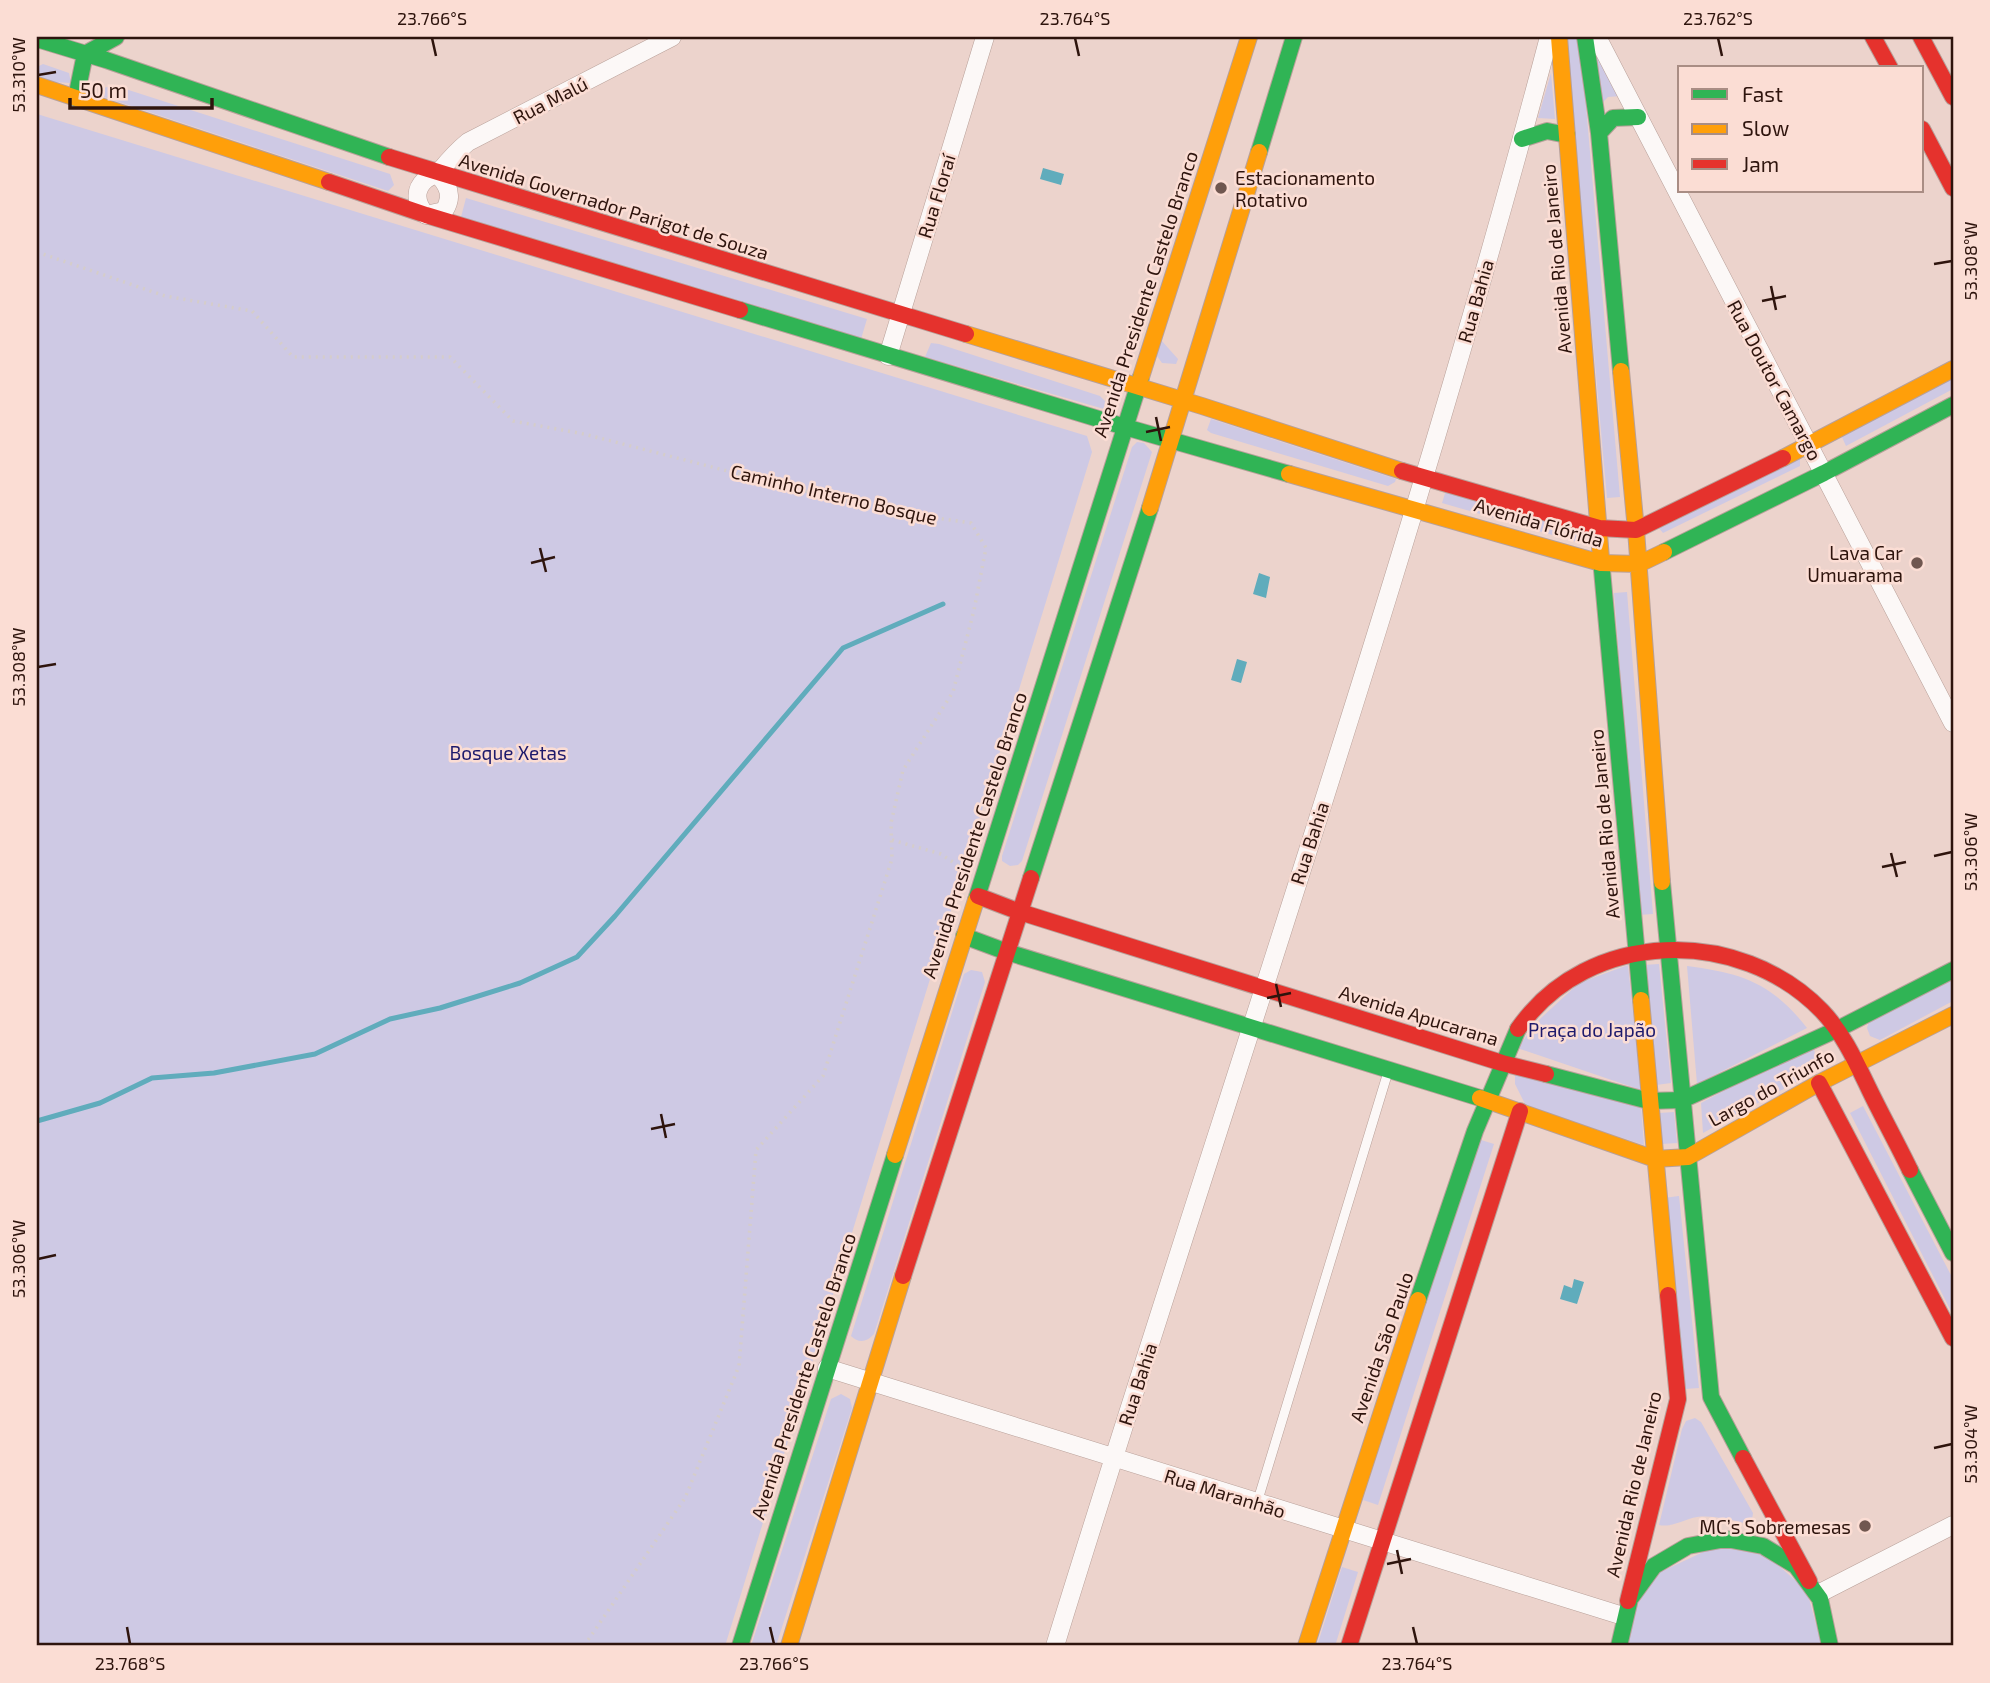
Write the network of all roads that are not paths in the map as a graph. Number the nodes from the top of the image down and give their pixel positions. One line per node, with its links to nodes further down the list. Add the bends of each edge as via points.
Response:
1 (116, 37): 13 (street)
2 (672, 37): 23 (street, Rua Malú, via 468,142)
3 (985, 37): 26 (street, Rua Floraí)
4 (1249, 37): 29 (street, Avenida Presidente Castelo Branco)
5 (1294, 37): 30 (street)
6 (1549, 37): 22 (street, Rua Bahia)
7 (1559, 37): 21 (street, Avenida Rio de Janeiro)
8 (1585, 37): 19 (street, Avenida Rio de Janeiro)
9 (1597, 37): 18 (street, Rua Doutor Camargo)
10 (1873, 37): 14 (street)
11 (1921, 37): 16 (street)
12 (37, 39): 13 (street, Avenida Governador Parigot de Souza)
13 (85, 54): 17 (street); 23 (street, Avenida Governador Parigot de Souza)
14 (1889, 66)
15 (37, 85): 17 (street)
16 (1953, 97)
17 (76, 99): 25 (street)
18 (1638, 117): 19 (street, via 1613,118); 34 (street, Rua Doutor Camargo)
19 (1599, 133): 39 (street, Avenida Rio de Janeiro)
20 (1924, 133): 24 (street)
21 (1567, 135): 22 (street, via 1547,131); 38 (street, Avenida Rio de Janeiro)
22 (1522, 139): 36 (street, Rua Bahia)
23 (437, 174): 25 (street, via 428,177 418,192 420,209); 25 (street, via 445,181 449,202 444,211); 26 (street, Avenida Governador Parigot de Souza)
24 (1953, 188)
25 (426, 215): 27 (street)
26 (900, 316): 27 (street, Rua Floraí); 29 (street, Avenida Governador Parigot de Souza)
27 (888, 356): 32 (street)
28 (1953, 369): 34 (street, Avenida Flórida)
29 (1138, 387): 30 (street, Avenida Governador Parigot de Souza); 32 (street, Avenida Presidente Castelo Branco)
30 (1183, 400): 33 (street); 36 (street, Avenida Flórida)
31 (1953, 405): 35 (street, Avenida Flórida)
32 (1125, 427): 33 (street); 43 (street, Avenida Presidente Castelo Branco)
33 (1171, 440): 37 (street, Avenida Flórida); 44 (street)
34 (1809, 445): 35 (street, Rua Doutor Camargo); 39 (street, Avenida Flórida)
35 (1824, 473): 41 (street, Avenida Flórida); 42 (street, Rua Doutor Camargo)
36 (1423, 478): 37 (street, Rua Bahia); 38 (street, Avenida Flórida)
37 (1414, 509): 40 (street, Avenida Flórida); 50 (street, Rua Bahia)
38 (1599, 528): 39 (street, Avenida Flórida); 40 (street, Avenida Rio de Janeiro)
39 (1636, 530): 41 (street, Avenida Rio de Janeiro)
40 (1601, 563): 41 (street, Avenida Flórida); 47 (street, Avenida Rio de Janeiro)
41 (1639, 564): 46 (street, Avenida Rio de Janeiro)
42 (1953, 723)
43 (980, 889): 44 (street, Avenida Apucarana); 45 (street, Avenida Presidente Castelo Branco)
44 (1020, 912): 48 (street); 50 (street, Avenida Apucarana)
45 (964, 936): 48 (street); 66 (street, Avenida Presidente Castelo Branco)
46 (1667, 947): 47 (street, Largo do Triunfo); 53 (street, Largo do Triunfo, via 1711,951 1777,975 1805,995); 58 (street, Avenida Rio de Janeiro)
47 (1637, 951): 54 (street, Largo do Triunfo, via 1592,966 1556,989 1519,1026); 60 (street, Avenida Rio de Janeiro)
48 (1007, 952): 52 (street); 67 (street)
49 (1953, 970): 53 (street, Avenida Apucarana)
50 (1263, 989): 52 (street, Rua Bahia); 54 (street, Avenida Apucarana)
51 (1953, 1015): 55 (street)
52 (1252, 1027): 56 (street); 69 (street, Rua Bahia)
53 (1838, 1029): 55 (street, Largo do Triunfo); 57 (street); 58 (street, Avenida Apucarana)
54 (1502, 1063): 59 (street, Avenida São Paulo); 60 (street, Avenida Apucarana); 61 (street, via 1511,1097)
55 (1856, 1064): 57 (street, Largo do Triunfo); 64 (street)
56 (1388, 1070): 59 (street); 70 (lane)
57 (1819, 1083): 62 (street, Largo do Triunfo); 65 (street)
58 (1682, 1100): 60 (street, Avenida Apucarana); 62 (street, Avenida Rio de Janeiro)
59 (1485, 1101): 61 (street); 72 (street, Avenida São Paulo)
60 (1649, 1101): 63 (street, Avenida Rio de Janeiro)
61 (1520, 1111): 63 (street, Largo do Triunfo); 73 (street)
62 (1688, 1157): 63 (street, Largo do Triunfo); 68 (street, Avenida Rio de Janeiro)
63 (1654, 1159): 68 (street, Avenida Rio de Janeiro)
64 (1953, 1252)
65 (1953, 1338)
66 (827, 1368): 67 (street, Rua Maranhão); 77 (street, Avenida Presidente Castelo Branco)
67 (869, 1382): 69 (street, Rua Maranhão); 78 (street)
68 (1695, 1398): 74 (street, Avenida Rio de Janeiro); 76 (street, Avenida Rio de Janeiro)
69 (1113, 1458): 70 (street, Rua Maranhão); 79 (street, Rua Bahia)
70 (1257, 1503): 72 (street, Rua Maranhão)
71 (1953, 1525): 74 (street)
72 (1342, 1529): 73 (street, Rua Maranhão); 80 (street, Avenida São Paulo)
73 (1382, 1542): 76 (street, Rua Maranhão); 81 (street)
74 (1814, 1587): 75 (street, Avenida Rio de Janeiro); 76 (street, via 1787,1558 1759,1544 1713,1538 1682,1547 1644,1574)
75 (1825, 1612): 82 (street, Avenida Rio de Janeiro); 83 (street)
76 (1621, 1628)
77 (740, 1646)
78 (789, 1646)
79 (1055, 1646)
80 (1306, 1646)
81 (1349, 1646)
82 (1830, 1646)
83 (1844, 1646)

